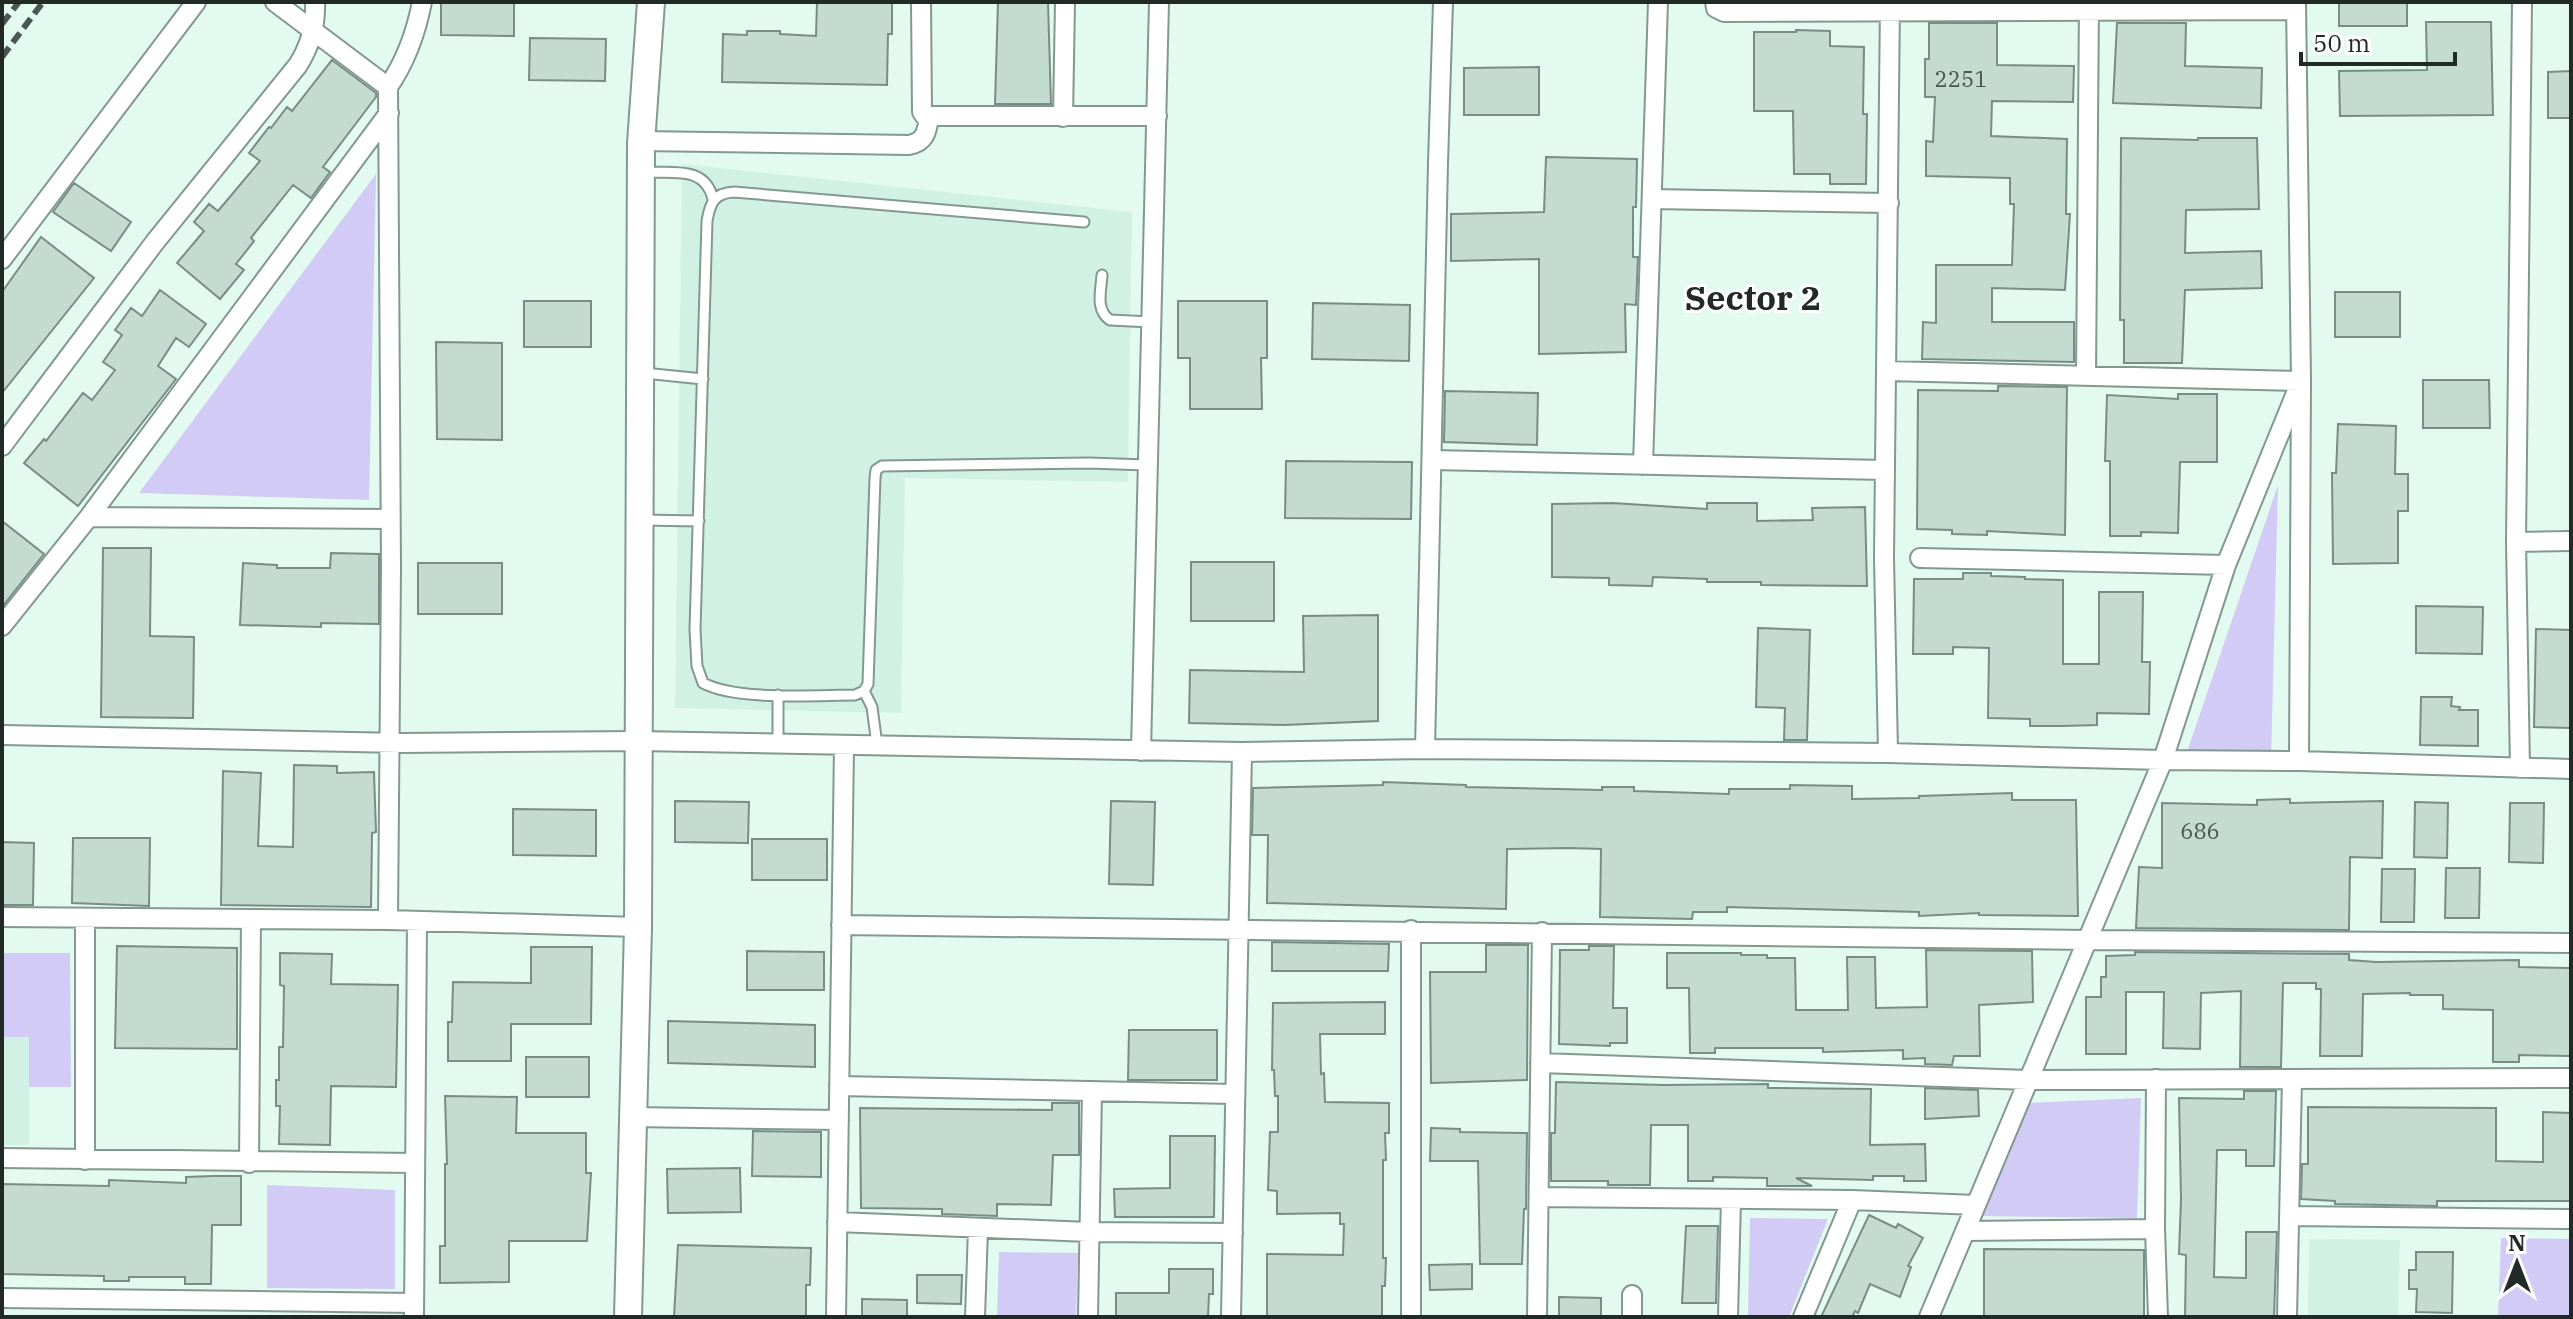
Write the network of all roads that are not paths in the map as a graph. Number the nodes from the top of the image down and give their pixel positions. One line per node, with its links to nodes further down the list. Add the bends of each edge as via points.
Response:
1 (196, 2): 28 (street)
2 (275, 2): 16 (street)
3 (315, 2): 16 (street)
4 (422, 2): 17 (street, via 410,48)
5 (651, 2): 22 (street)
6 (921, 2): 20 (street, via 922,112)
7 (1065, 2): 21 (street)
8 (1159, 2): 19 (street)
9 (1443, 2): 37 (street)
10 (1658, 2): 25 (street)
11 (1715, 2): 15 (street, via 1724,12)
12 (2522, 2): 46 (street)
13 (2089, 5): 14 (street); 15 (street); 33 (street)
14 (2296, 6): 35 (street)
15 (1890, 7): 26 (street)
16 (313, 30): 17 (street); 36 (street, via 298,65 163,232)
17 (388, 87): 18 (street)
18 (389, 113): 41 (street); 42 (street)
19 (1157, 116): 21 (street); 30 (street)
20 (929, 117): 21 (street); 22 (street, via 926,134 909,145)
21 (1063, 117)
22 (641, 141): 23 (street)
23 (641, 172): 24 (lane, via 703,178); 32 (street)
24 (713, 199): 27 (lane, via 734,192); 34 (lane, via 707,221)
25 (1652, 199): 26 (street); 39 (street)
26 (1889, 203): 31 (street)
27 (1084, 222)
28 (2, 259)
29 (1102, 275): 30 (lane, via 1100,309 1105,317)
30 (1151, 322): 38 (street)
31 (1886, 371): 33 (street); 40 (street)
32 (641, 372): 34 (lane); 43 (street)
33 (2086, 376): 35 (street)
34 (703, 379): 44 (lane)
35 (2301, 381): 48 (street); 63 (street)
36 (2, 446)
37 (1432, 460): 39 (street); 58 (street)
38 (1147, 465): 50 (lane, via 893,465 876,470); 59 (street)
39 (1643, 465): 40 (street)
40 (1885, 470): 61 (street)
41 (89, 517): 42 (street); 49 (street)
42 (390, 519): 54 (street)
43 (640, 520): 44 (lane); 53 (street)
44 (699, 521): 51 (lane, via 695,630 703,683 714,689)
45 (2571, 541): 46 (street)
46 (2516, 542): 64 (street)
47 (1920, 558): 48 (street)
48 (2226, 565): 62 (street)
49 (2, 626)
50 (864, 691): 51 (lane); 56 (lane, via 872,707)
51 (778, 695): 55 (lane)
52 (2, 735): 54 (street)
53 (639, 741): 54 (street); 55 (street); 72 (street)
54 (389, 743): 69 (street)
55 (778, 745): 57 (street)
56 (877, 745): 57 (street); 59 (street)
57 (844, 747): 71 (street)
58 (1425, 749): 60 (street); 61 (street)
59 (1141, 751): 60 (street)
60 (1242, 752): 73 (street)
61 (1888, 753): 62 (street)
62 (2163, 760): 63 (street); 76 (street)
63 (2299, 761): 64 (street)
64 (2520, 768): 65 (street)
65 (2571, 769)
66 (2, 917): 67 (street)
67 (85, 918): 68 (street); 89 (street)
68 (251, 919): 69 (street); 90 (street)
69 (388, 920): 70 (street)
70 (417, 921): 72 (street); 91 (street)
71 (841, 925): 73 (street); 83 (street)
72 (638, 927): 86 (street)
73 (1237, 929): 74 (street); 85 (street)
74 (1411, 930): 75 (street); 112 (street)
75 (1542, 932): 76 (street); 78 (street)
76 (2087, 940): 77 (street); 82 (street)
77 (2571, 943)
78 (1540, 1063): 82 (street); 92 (street)
79 (2571, 1078): 81 (street)
80 (2156, 1079): 81 (street); 82 (street); 100 (street)
81 (2292, 1079): 96 (street)
82 (2028, 1080): 95 (street)
83 (839, 1086): 84 (street); 87 (street)
84 (1092, 1091): 85 (street); 102 (street)
85 (1234, 1094): 103 (street)
86 (632, 1117): 87 (street); 107 (street)
87 (839, 1120): 98 (street)
88 (2, 1158): 89 (street)
89 (85, 1160): 90 (street)
90 (249, 1163): 91 (street)
91 (415, 1163): 106 (street)
92 (1539, 1197): 93 (street); 113 (street)
93 (1731, 1199): 94 (street); 115 (street)
94 (1852, 1200): 95 (street); 116 (street)
95 (1976, 1205): 101 (street)
96 (2289, 1216): 97 (street); 119 (street)
97 (2571, 1219)
98 (837, 1222): 99 (street); 108 (street)
99 (978, 1229): 102 (street); 109 (street)
100 (2155, 1229): 101 (street); 118 (street)
101 (1965, 1231): 117 (street)
102 (1089, 1232): 103 (street); 110 (street)
103 (1233, 1233): 111 (street)
104 (1632, 1295): 114 (street)
105 (2, 1298): 106 (street)
106 (414, 1310)
107 (628, 1317)
108 (836, 1317)
109 (975, 1317)
110 (1088, 1317)
111 (1231, 1317)
112 (1411, 1317)
113 (1537, 1317)
114 (1632, 1317)
115 (1728, 1317)
116 (1803, 1317)
117 (1929, 1317)
118 (2158, 1317)
119 (2287, 1317)

